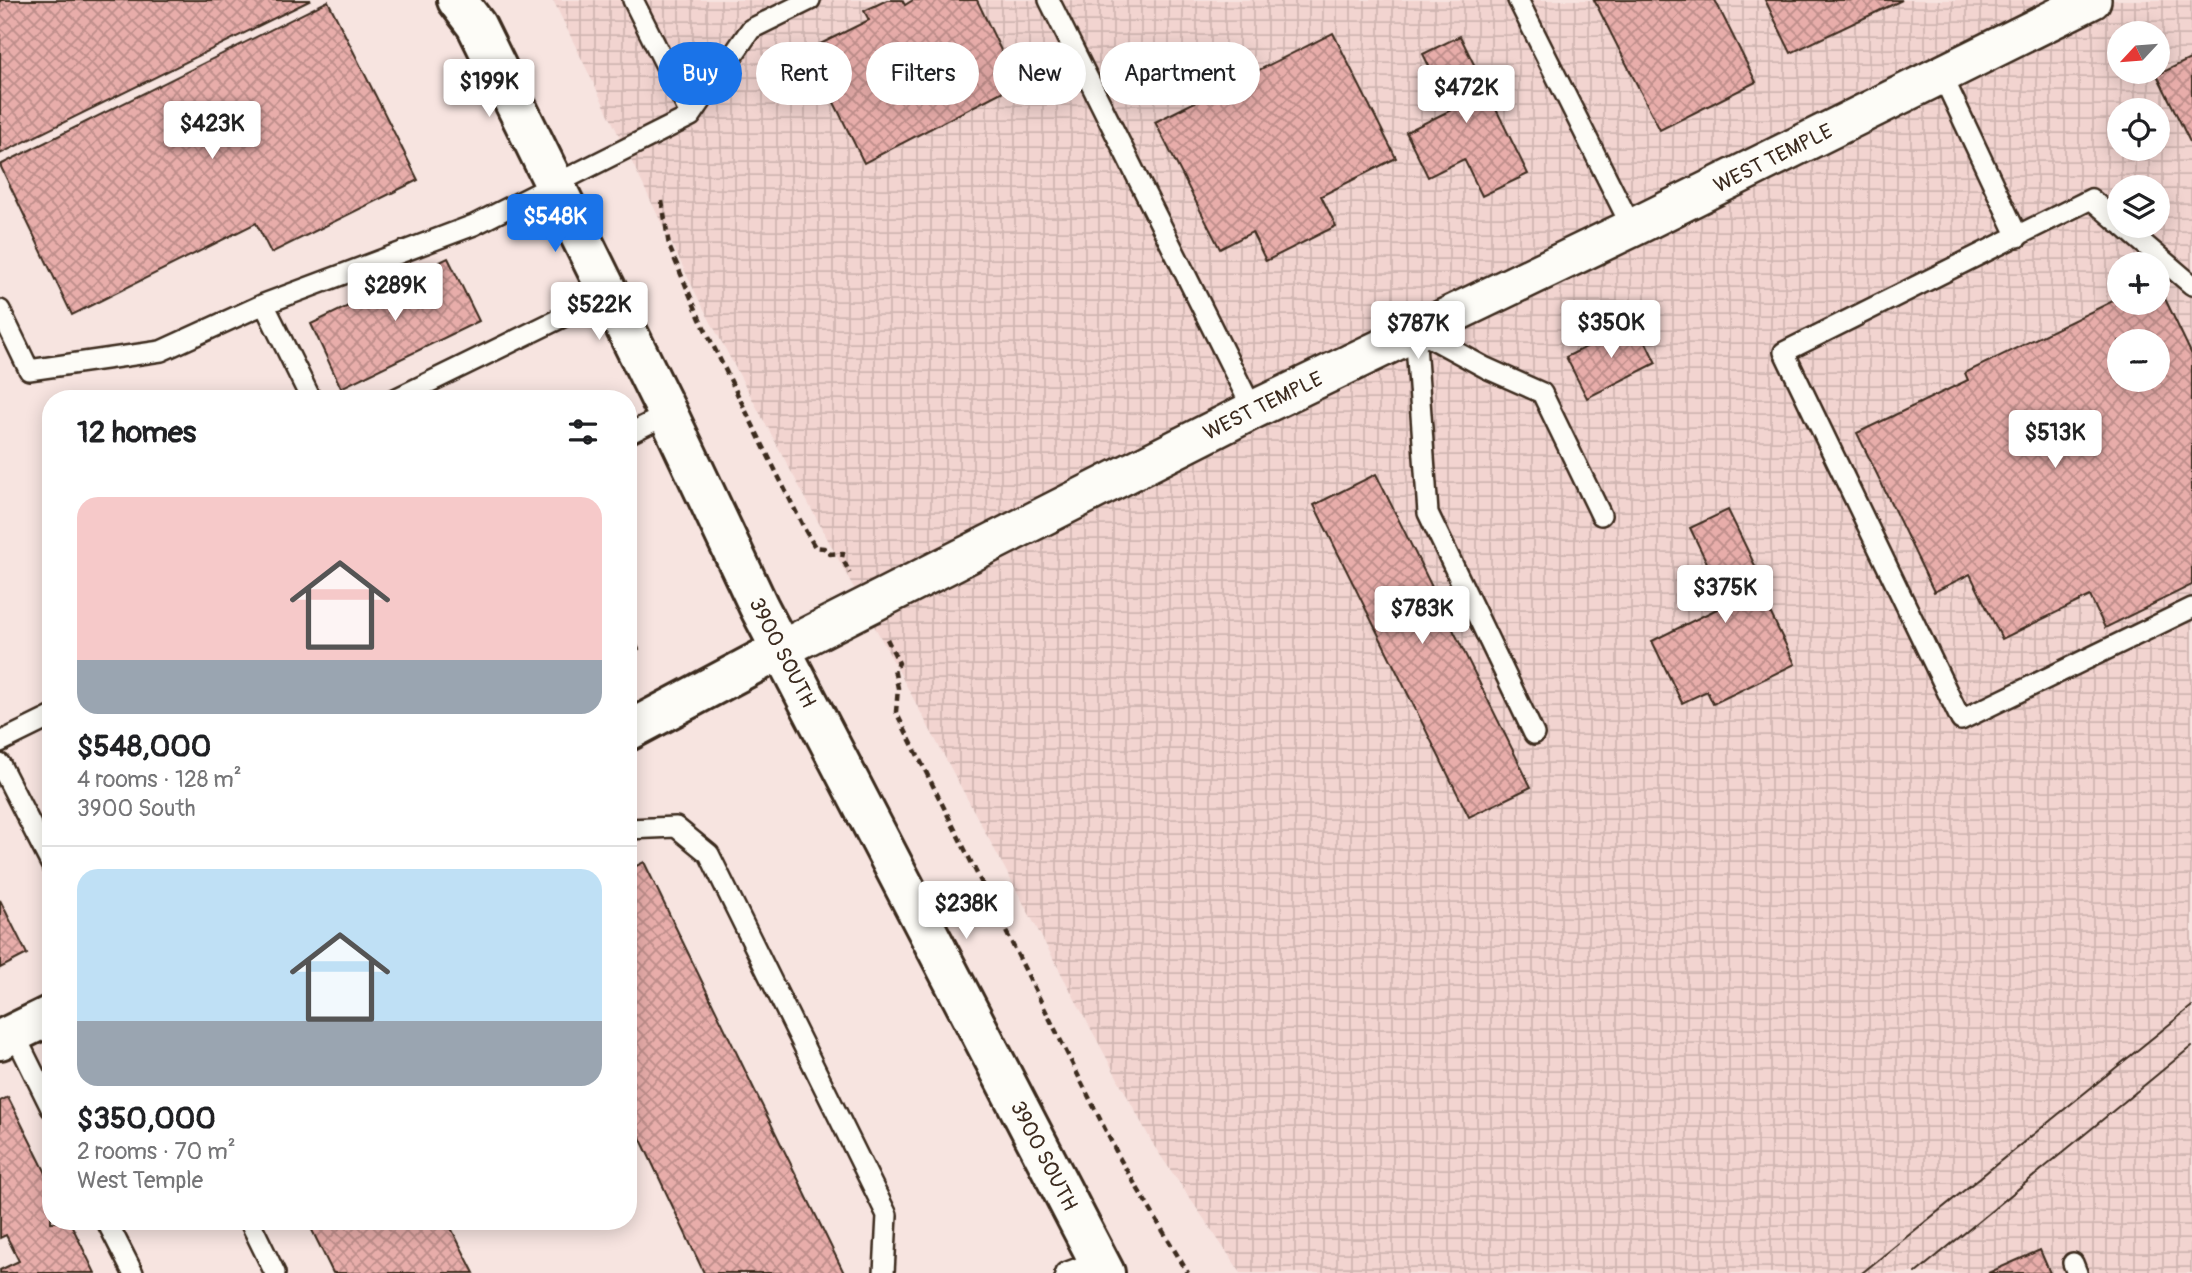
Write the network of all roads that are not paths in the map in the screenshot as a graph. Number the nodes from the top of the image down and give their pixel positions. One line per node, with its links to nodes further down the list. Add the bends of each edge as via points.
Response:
1 (632, 0): 8 (lane)
2 (810, 0): 8 (lane, via 751,29)
3 (1049, 0): 21 (lane)
4 (1518, 0): 11 (lane)
5 (2092, 0): 7 (street, WEST TEMPLE)
6 (467, 8): 9 (main road, 3900 SOUTH)
7 (1942, 75): 11 (street, WEST TEMPLE); 12 (lane)
8 (691, 116): 9 (lane)
9 (555, 187): 15 (main road, 3900 SOUTH); 16 (lane, via 474,225)
10 (2107, 212): 12 (lane, via 2091,199)
11 (1632, 228): 18 (street, WEST TEMPLE)
12 (2018, 237): 25 (lane, via 1784,352 1961,720)
13 (2137, 238): 14 (lane)
14 (2192, 285)
15 (608, 295): 20 (lane); 22 (main road, 3900 SOUTH)
16 (264, 303): 17 (lane, via 161,351 29,370); 19 (lane)
17 (0, 310)
18 (1415, 330): 21 (street, WEST TEMPLE); 24 (lane, via 1542,393); 29 (lane, via 1428,513)
19 (308, 390)
20 (413, 390)
21 (1253, 410): 26 (street, WEST TEMPLE)
22 (668, 414): 23 (lane); 26 (main road, 3900 SOUTH)
23 (637, 430)
24 (1601, 515)
25 (2192, 608)
26 (782, 649): 28 (main road, WEST TEMPLE); 39 (main road, 3900 SOUTH)
27 (42, 721): 30 (lane)
28 (637, 726)
29 (1534, 733)
30 (0, 742)
31 (0, 764): 33 (lane)
32 (637, 829): 42 (lane, via 676,827 709,854 887,1215)
33 (42, 846)
34 (42, 1020): 35 (main road)
35 (7, 1037): 36 (lane)
36 (42, 1093)
37 (111, 1230): 40 (lane)
38 (254, 1230): 41 (lane)
39 (1089, 1269)
40 (133, 1273)
41 (275, 1273)
42 (884, 1273)

